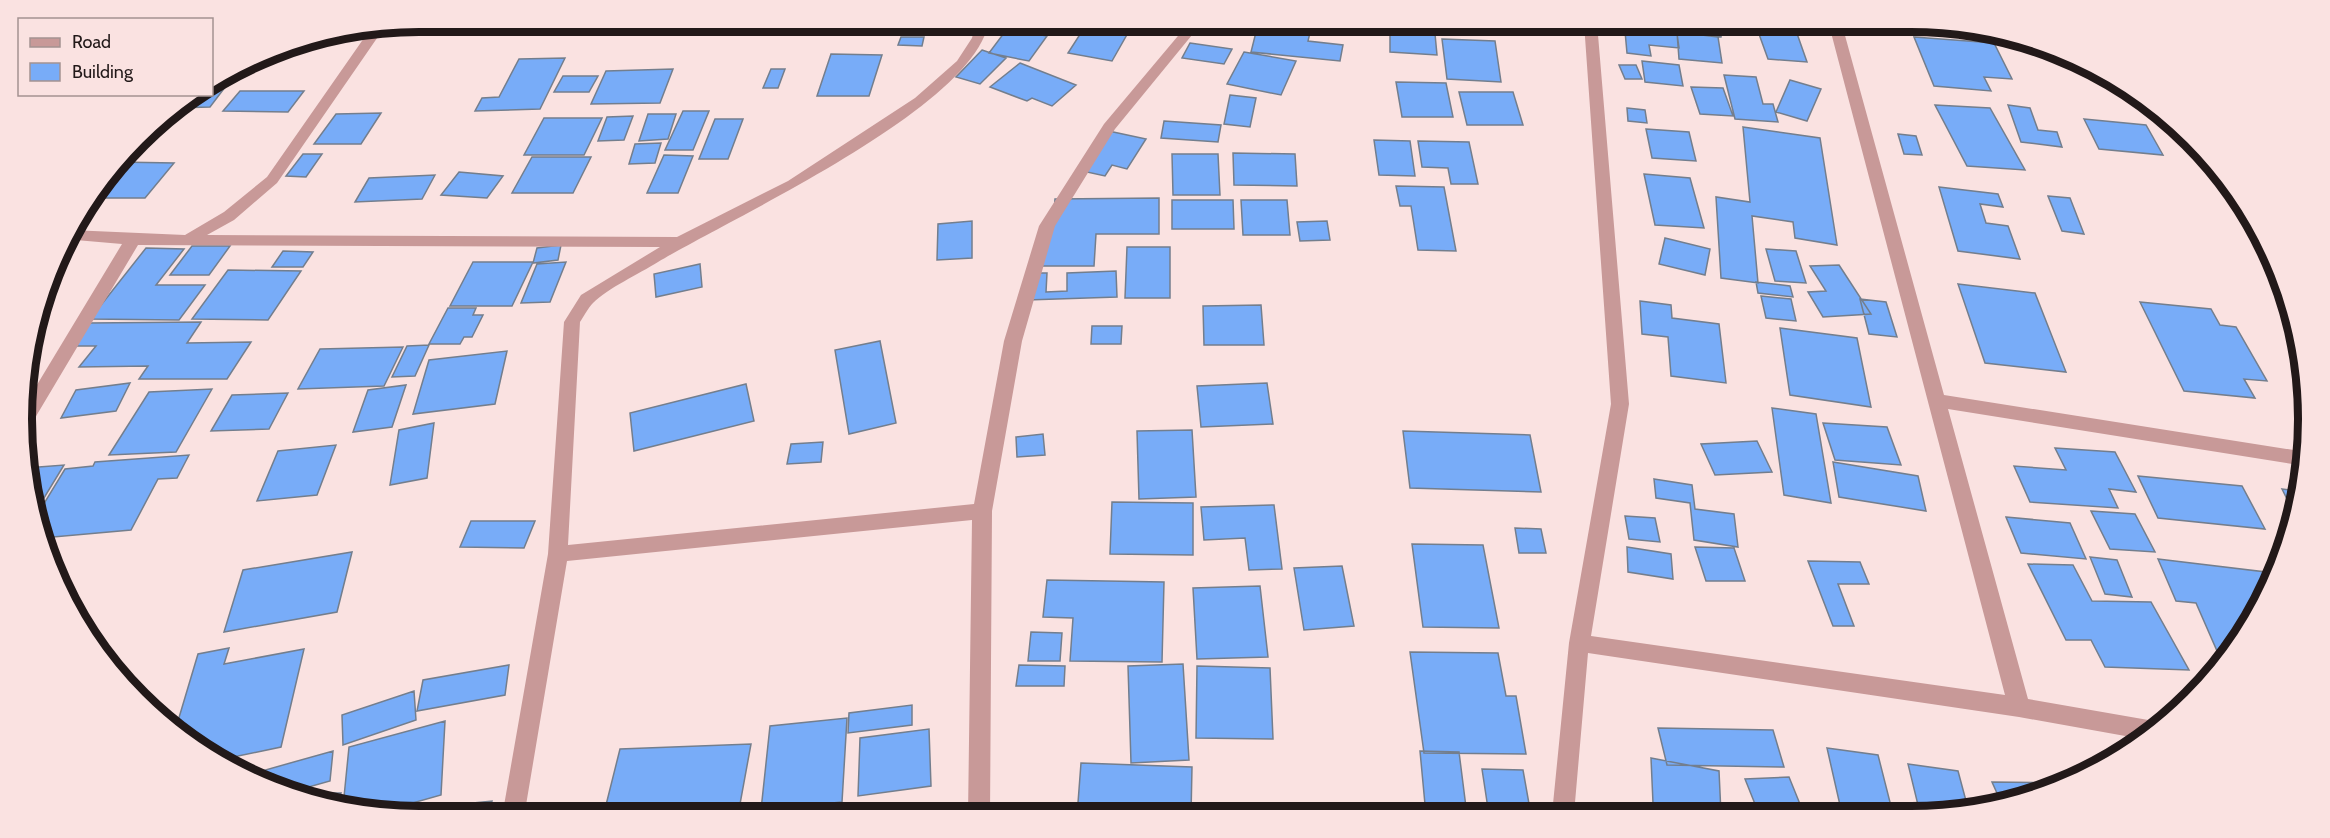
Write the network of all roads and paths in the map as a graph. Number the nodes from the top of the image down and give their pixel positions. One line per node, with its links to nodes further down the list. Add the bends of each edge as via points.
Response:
1 (980, 32): 9 (street, via 962,64 920,101 793,184)
2 (1188, 32): 13 (street, via 1109,126 1047,226 1013,341)
3 (1591, 32): 15 (street, via 1620,404)
4 (1837, 32): 10 (street)
5 (374, 34): 7 (street, via 272,180 229,216)
6 (77, 236): 8 (street)
7 (190, 238): 8 (street); 9 (street)
8 (133, 240): 11 (street)
9 (680, 242): 14 (street, via 587,299 572,322)
10 (1937, 401): 12 (street); 16 (street)
11 (32, 408)
12 (2296, 457)
13 (982, 511): 14 (street); 19 (street)
14 (558, 554): 18 (street)
15 (1579, 643): 16 (street); 20 (street)
16 (2019, 707): 17 (street)
17 (2143, 729)
18 (515, 806)
19 (979, 806)
20 (1564, 806)

